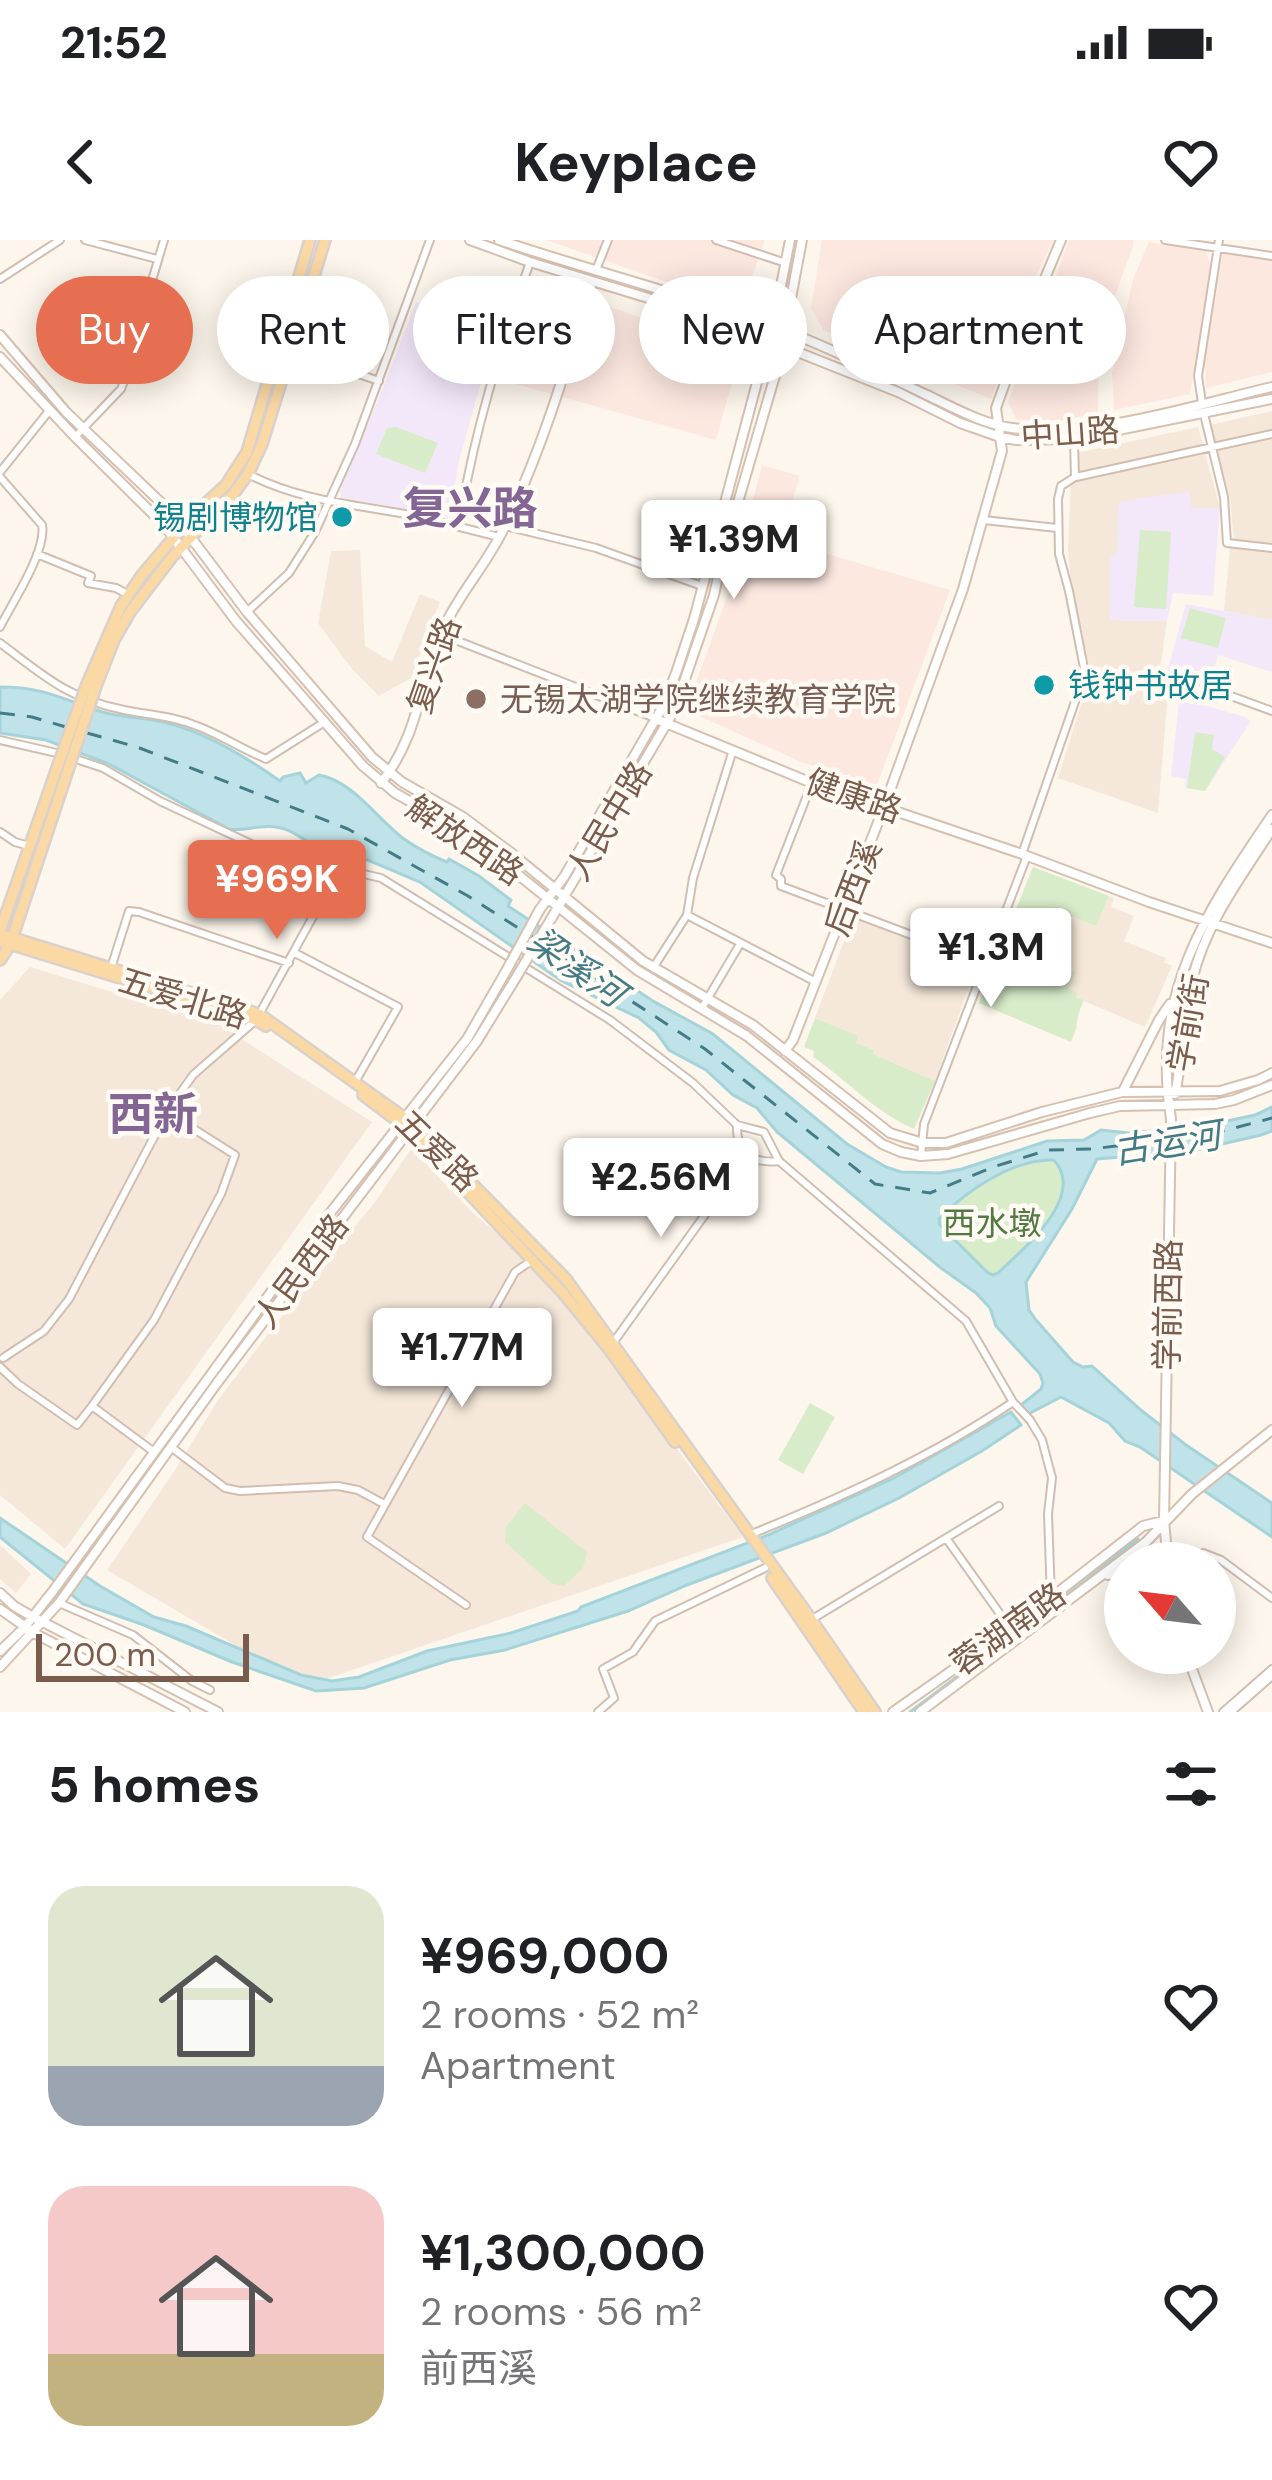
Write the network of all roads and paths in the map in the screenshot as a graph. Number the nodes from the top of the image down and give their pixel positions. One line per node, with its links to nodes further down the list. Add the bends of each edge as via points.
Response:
1 (59, 240): 26 (street)
2 (85, 240): 17 (street)
3 (164, 240): 17 (street)
4 (310, 240): 52 (main road, via 247,452 226,485)
5 (325, 240): 20 (main road)
6 (430, 240): 29 (street)
7 (470, 240): 18 (main road, 中山路)
8 (503, 240): 22 (main road, 中山路)
9 (608, 240): 23 (street)
10 (716, 240): 19 (street)
11 (790, 240): 19 (main road, 人民中路)
12 (802, 240): 25 (main road, 人民中路)
13 (1061, 240): 41 (main road, 后西溪, via 996,408)
14 (1165, 240): 15 (street)
15 (1218, 244): 16 (street); 39 (street, via 1198,376)
16 (1272, 256)
17 (158, 260): 42 (street, via 121,389)
18 (530, 262): 21 (main road, 中山路); 53 (street, via 485,397)
19 (785, 263): 24 (main road, 人民中路)
20 (314, 276)
21 (590, 276)
22 (592, 276)
23 (594, 276)
24 (782, 276)
25 (795, 276)
26 (0, 279)
27 (0, 335): 42 (main road, 解放西路)
28 (807, 342): 41 (main road, 中山路)
29 (389, 356)
30 (807, 356): 44 (main road, 中山路)
31 (0, 357): 40 (main road, 解放西路)
32 (280, 384): 47 (main road)
33 (379, 384): 50 (street)
34 (561, 384): 54 (main road, 复兴路)
35 (756, 384): 62 (main road, 人民中路)
36 (772, 384): 72 (main road, 人民中路, via 714,595)
37 (1272, 387): 39 (main road, 中山路)
38 (1272, 399): 39 (main road, 中山路)
39 (1203, 408): 41 (main road, 中山路, via 1074,429); 45 (main road, 中山路); 46 (street)
40 (50, 411): 42 (main road, 解放西路); 48 (street)
41 (999, 425): 44 (main road, 后西溪)
42 (79, 434): 52 (main road, 解放西路); 56 (main road, 解放西路)
43 (1272, 434): 46 (street)
44 (1000, 437): 45 (main road, 中山路); 51 (main road, 后西溪)
45 (1074, 440): 49 (street)
46 (1210, 448): 49 (street); 59 (street, via 1227,543)
47 (248, 474): 50 (street); 57 (main road)
48 (0, 475): 61 (street, via 42,526)
49 (1075, 477): 55 (street, via 1060,486)
50 (329, 501): 53 (street); 64 (street, via 298,561)
51 (984, 520): 55 (street); 80 (main road, 后西溪)
52 (182, 526): 56 (main road); 57 (main road, 解放西路)
53 (459, 526): 58 (street)
54 (506, 526): 58 (main road, 复兴路); 62 (street)
55 (1058, 528): 68 (street)
56 (172, 537): 60 (main road, 解放西路); 63 (main road)
57 (191, 537): 60 (main road); 64 (main road, 解放西路)
58 (500, 537): 66 (main road, 复兴路)
59 (1272, 548)
60 (180, 549): 69 (main road, via 130,612); 73 (main road, 解放西路)
61 (37, 554): 63 (street); 65 (street)
62 (702, 586): 71 (main road, 人民中路)
63 (129, 595): 69 (main road)
64 (247, 612): 77 (main road, 解放西路)
65 (0, 627)
66 (440, 634): 71 (street, 健康路); 77 (main road, 复兴路, via 409,738)
67 (0, 643): 73 (street, via 61,688 166,715 266,759)
68 (1085, 673): 70 (street, via 1220,692); 85 (street)
69 (91, 685): 76 (main road, bridge)
70 (1272, 711)
71 (656, 718): 72 (main road, 健康路); 87 (main road, 人民中路)
72 (667, 723): 75 (main road, 健康路); 88 (main road, 人民中路)
73 (323, 724): 78 (main road, 解放西路)
74 (0, 740): 86 (street, via 104,768)
75 (733, 750): 79 (main road, 健康路); 92 (street)
76 (63, 769): 84 (main road); 94 (main road)
77 (389, 772): 78 (main road, 复兴路); 87 (main road, 解放西路)
78 (381, 782): 89 (main road, 解放西路)
79 (812, 783): 80 (main road, 健康路); 91 (street, via 776,874 781,886)
80 (884, 807): 85 (main road, 健康路); 91 (main road, 后西溪)
81 (1272, 815): 93 (main road, 学前街)
82 (1272, 830): 93 (main road, 学前街)
83 (0, 832): 84 (street)
84 (31, 847): 94 (main road)
85 (1024, 855): 93 (main road, 健康路); 100 (street)
86 (332, 882): 97 (street); 119 (street, via 355,872 381,878 610,1020)
87 (555, 888): 88 (main road, 解放西路); 89 (main road, 人民中路)
88 (564, 896): 90 (main road, 人民中路); 102 (main road, 解放西路)
89 (548, 897): 90 (main road, 解放西路); 103 (main road, 人民中路, bridge)
90 (559, 906): 104 (main road, 人民中路, bridge); 107 (main road, 解放西路, via 637,970)
91 (844, 909): 100 (street); 105 (main road, 后西溪)
92 (687, 915): 95 (street); 102 (street)
93 (1209, 921): 96 (main road, 健康路); 106 (main road, 学前街); 114 (main road, 学前街)
94 (4, 938): 98 (main road); 101 (main road, 五爱路); 108 (main road, 五爱北路)
95 (740, 943): 105 (street); 107 (street)
96 (1272, 943)
97 (295, 953): 99 (street); 112 (street, via 398,1007)
98 (0, 960)
99 (289, 963): 101 (street, via 129,911); 108 (street)
100 (986, 963): 120 (street)
101 (111, 968): 108 (main road, 五爱路)
102 (653, 968): 107 (main road, 解放西路)
103 (505, 973): 118 (main road, 人民西路)
104 (517, 976): 118 (main road, 人民西路, via 477,1041)
105 (816, 982): 109 (main road, 后西溪)
106 (1174, 998): 114 (main road, 学前街); 115 (main road)
107 (704, 1004): 109 (main road, 解放西路); 110 (main road, 解放西路)
108 (258, 1017): 112 (main road, 五爱路); 117 (street, via 193,1075); 118 (main road, 五爱北路)
109 (786, 1050): 110 (main road, 后西溪); 120 (main road, 解放西路, via 880,1127)
110 (778, 1060): 122 (main road, 解放西路, via 882,1144)
111 (1272, 1072): 114 (main road, via 1220,1091)
112 (355, 1082): 118 (main road, 五爱路)
113 (1272, 1085): 116 (main road, via 1215,1104)
114 (1171, 1091): 115 (main road); 116 (main road, 学前街)
115 (1122, 1092): 120 (main road, via 968,1138)
116 (1171, 1105): 122 (main road, via 1120,1106); 124 (main road, 学前街)
117 (167, 1112): 127 (street, via 69,1299 44,1330); 129 (street, via 236,1155 154,1319)
118 (407, 1123): 125 (main road, 五爱路); 126 (main road, 五爱路, via 566,1279); 131 (main road, 人民西路); 132 (main road, 人民西路, via 311,1236)
119 (737, 1125): 121 (street); 123 (street, via 764,1132)
120 (923, 1143): 122 (street)
121 (747, 1156): 123 (street); 126 (street)
122 (921, 1156)
123 (779, 1161): 128 (street, via 966,1321)
124 (1169, 1207): 135 (main road, 学前西路)
125 (531, 1261): 126 (main road, 五爱路); 133 (street, via 515,1272)
126 (611, 1346): 136 (main road, 五爱路)
127 (1, 1361): 129 (street, via 18,1384 77,1425)
128 (1013, 1402): 136 (street, via 866,1485); 144 (street, via 1042,1440 1052,1478)
129 (92, 1406): 132 (street)
130 (1272, 1430): 135 (main road)
131 (171, 1448): 133 (street, via 225,1488 338,1486); 146 (main road, 人民西路)
132 (154, 1452): 150 (main road, 人民西路)
133 (385, 1505): 147 (street, via 367,1537)
134 (999, 1506): 137 (street)
135 (1165, 1521): 138 (main road); 142 (main road, 蓉湖南路); 144 (main road, 蓉湖南路, via 1144,1526)
136 (746, 1536): 139 (main road, 五爱路)
137 (946, 1538): 151 (street); 153 (street)
138 (1166, 1542)
139 (764, 1563): 151 (main road); 162 (street, via 655,1621 633,1652 603,1669 614,1697)
140 (1236, 1571): 145 (street)
141 (1104, 1576): 142 (main road)
142 (1101, 1577): 149 (main road, 蓉湖南路)
143 (0, 1593): 150 (main road)
144 (1051, 1598): 149 (main road); 153 (main road, 蓉湖南路)
145 (1272, 1598)
146 (61, 1600): 152 (main road); 159 (street, via 133,1635)
147 (466, 1605)
148 (0, 1609): 154 (main road)
149 (1058, 1610): 166 (main road, 蓉湖南路)
150 (33, 1617): 152 (main road); 154 (main road)
151 (809, 1621): 163 (main road); 164 (main road)
152 (44, 1622): 154 (main road); 161 (main road)
153 (1010, 1629): 165 (main road, 蓉湖南路)
154 (29, 1630): 155 (main road); 156 (main road); 160 (main road)
155 (0, 1651)
156 (0, 1667)
157 (1272, 1672): 168 (street)
158 (1194, 1674): 167 (main road)
159 (210, 1690)
160 (185, 1712)
161 (218, 1712)
162 (598, 1712)
163 (864, 1712)
164 (875, 1712)
165 (893, 1712)
166 (920, 1712)
167 (1208, 1712)
168 (1227, 1712)

